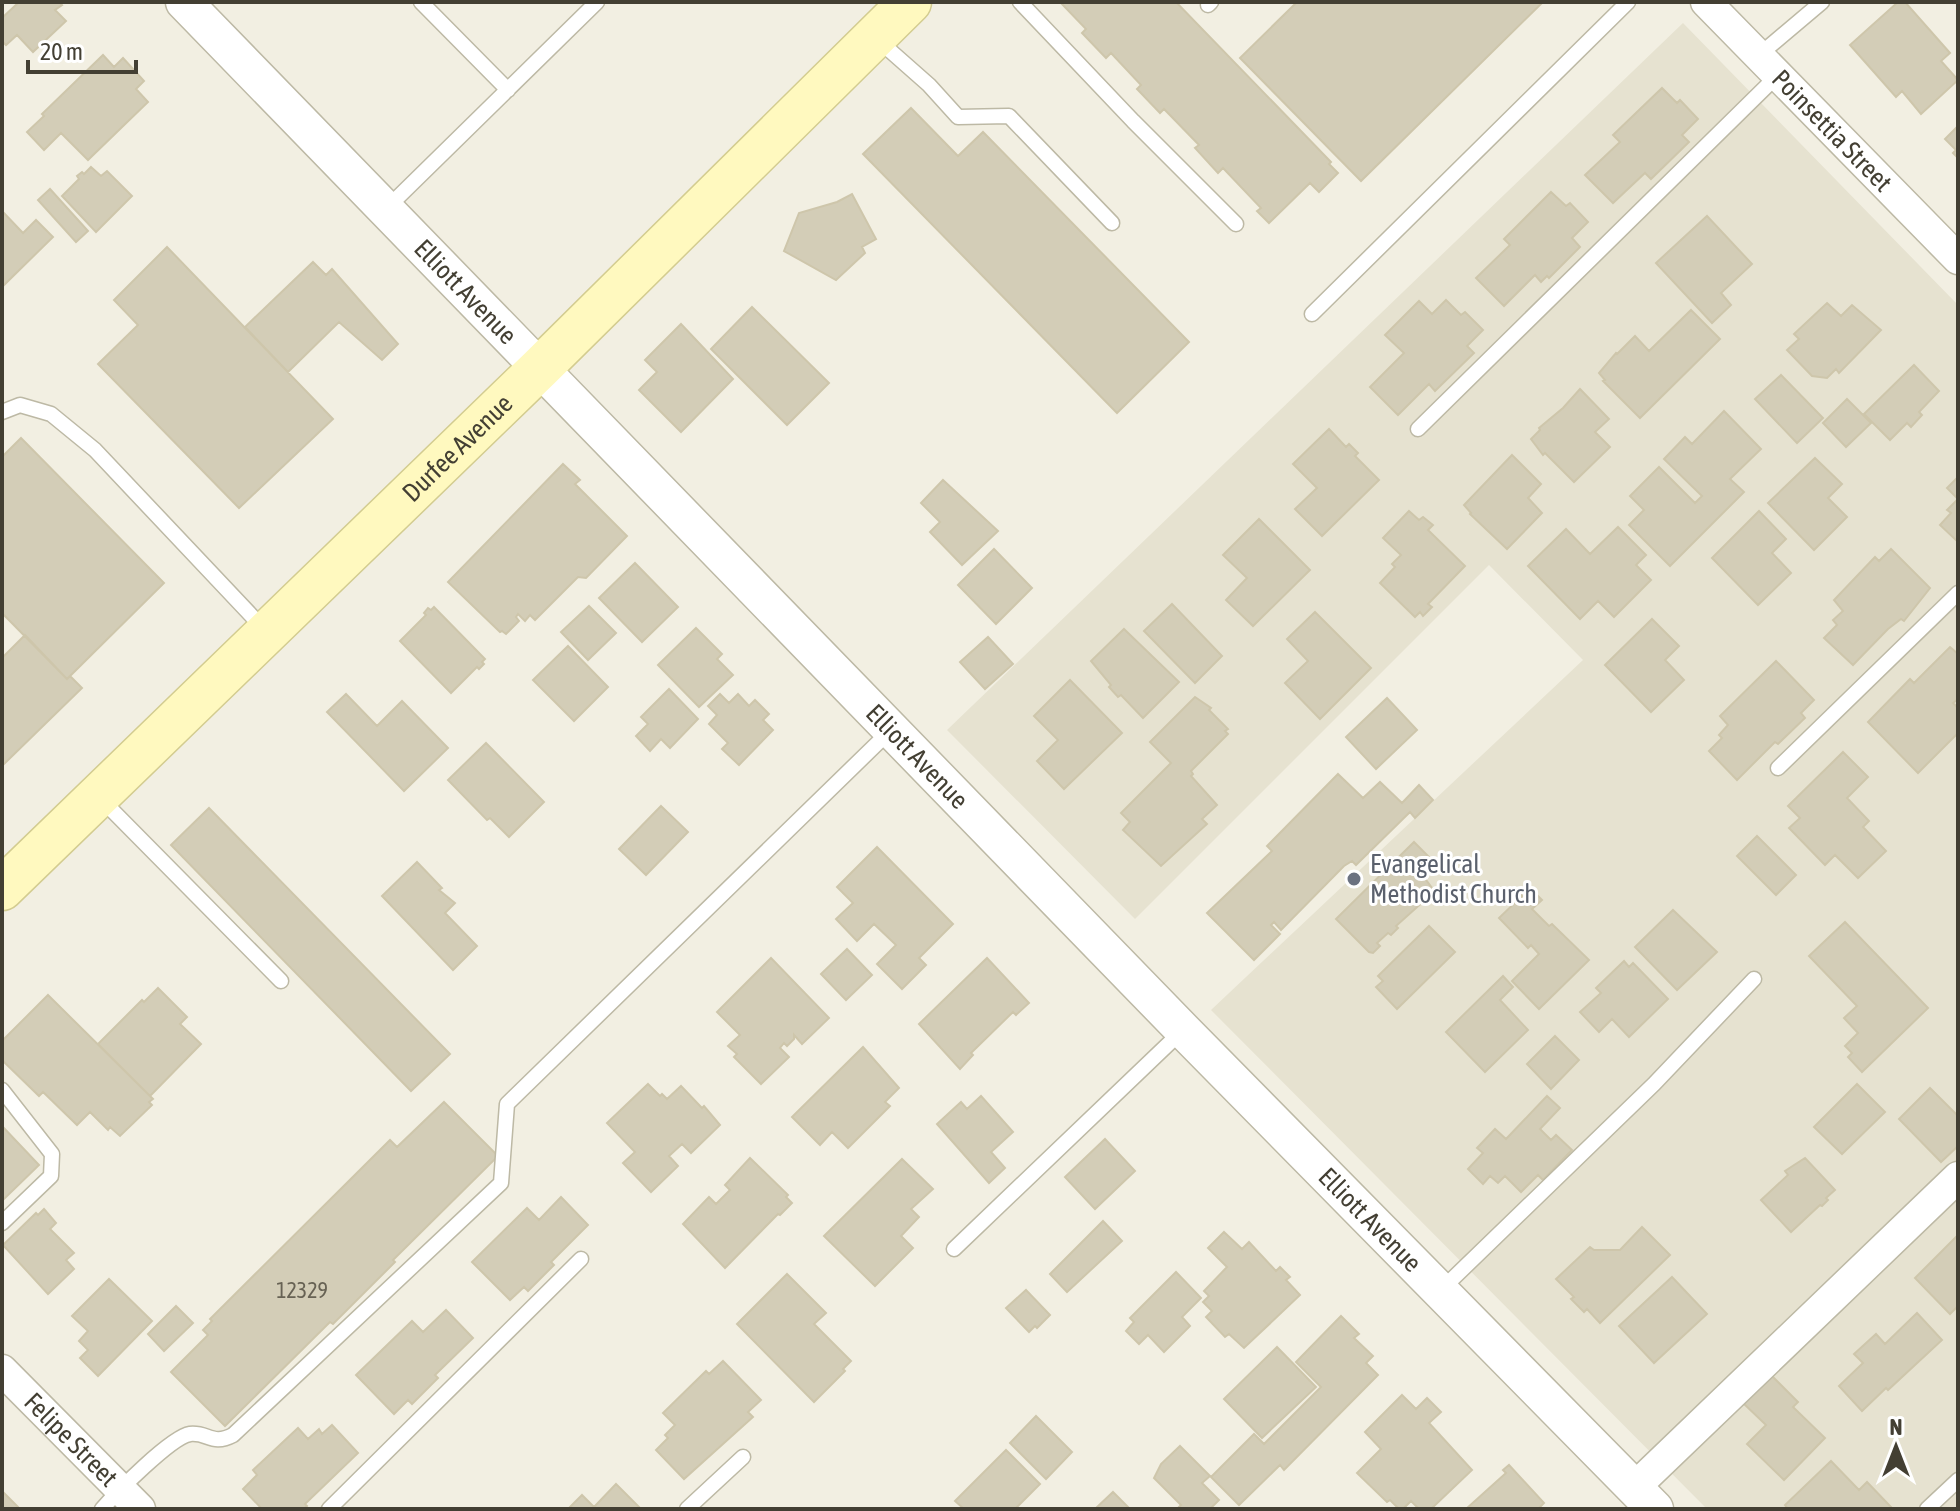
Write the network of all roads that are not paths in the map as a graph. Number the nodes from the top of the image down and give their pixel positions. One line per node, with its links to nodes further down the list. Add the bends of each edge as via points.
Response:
1 (184, 2): 12 (street, Elliott Avenue)
2 (421, 2): 11 (lane)
3 (597, 2): 11 (lane)
4 (910, 2): 9 (main road, Durfee Avenue)
5 (1020, 2): 14 (lane)
6 (1628, 2): 16 (lane)
7 (1706, 2): 10 (street, Poinsettia Street)
8 (1822, 2): 10 (lane)
9 (875, 37): 13 (lane, via 958,117 1009,116); 17 (main road, Durfee Avenue)
10 (1768, 66): 15 (street, Poinsettia Street); 19 (lane)
11 (508, 90): 12 (lane)
12 (385, 209): 17 (street, Elliott Avenue)
13 (1112, 223)
14 (1236, 224)
15 (1958, 259)
16 (1312, 314)
17 (540, 368): 21 (main road, Durfee Avenue); 22 (street, Elliott Avenue)
18 (2, 412): 21 (lane, via 20,405 51,414 95,450)
19 (1418, 429)
20 (1958, 593): 23 (lane)
21 (267, 632): 24 (main road, Durfee Avenue)
22 (892, 729): 28 (street, Elliott Avenue); 39 (lane, via 507,1104 501,1183 233,1435 218,1441 197,1435 180,1438)
23 (1778, 768)
24 (98, 795): 25 (main road, Durfee Avenue); 27 (lane)
25 (7, 875)
26 (1754, 979): 34 (lane, via 1654,1084)
27 (281, 981)
28 (1183, 1030): 32 (lane); 34 (street, Elliott Avenue)
29 (2, 1090): 31 (lane, via 52,1154 51,1176)
30 (1958, 1177): 38 (street)
31 (2, 1223)
32 (954, 1249)
33 (581, 1259): 40 (lane)
34 (1441, 1290): 38 (street, Elliott Avenue)
35 (2, 1370): 39 (street, Felipe Street)
36 (743, 1457): 41 (lane)
37 (1958, 1480): 42 (lane)
38 (1644, 1498)
39 (121, 1502)
40 (329, 1509)
41 (687, 1509)
42 (1927, 1509)

